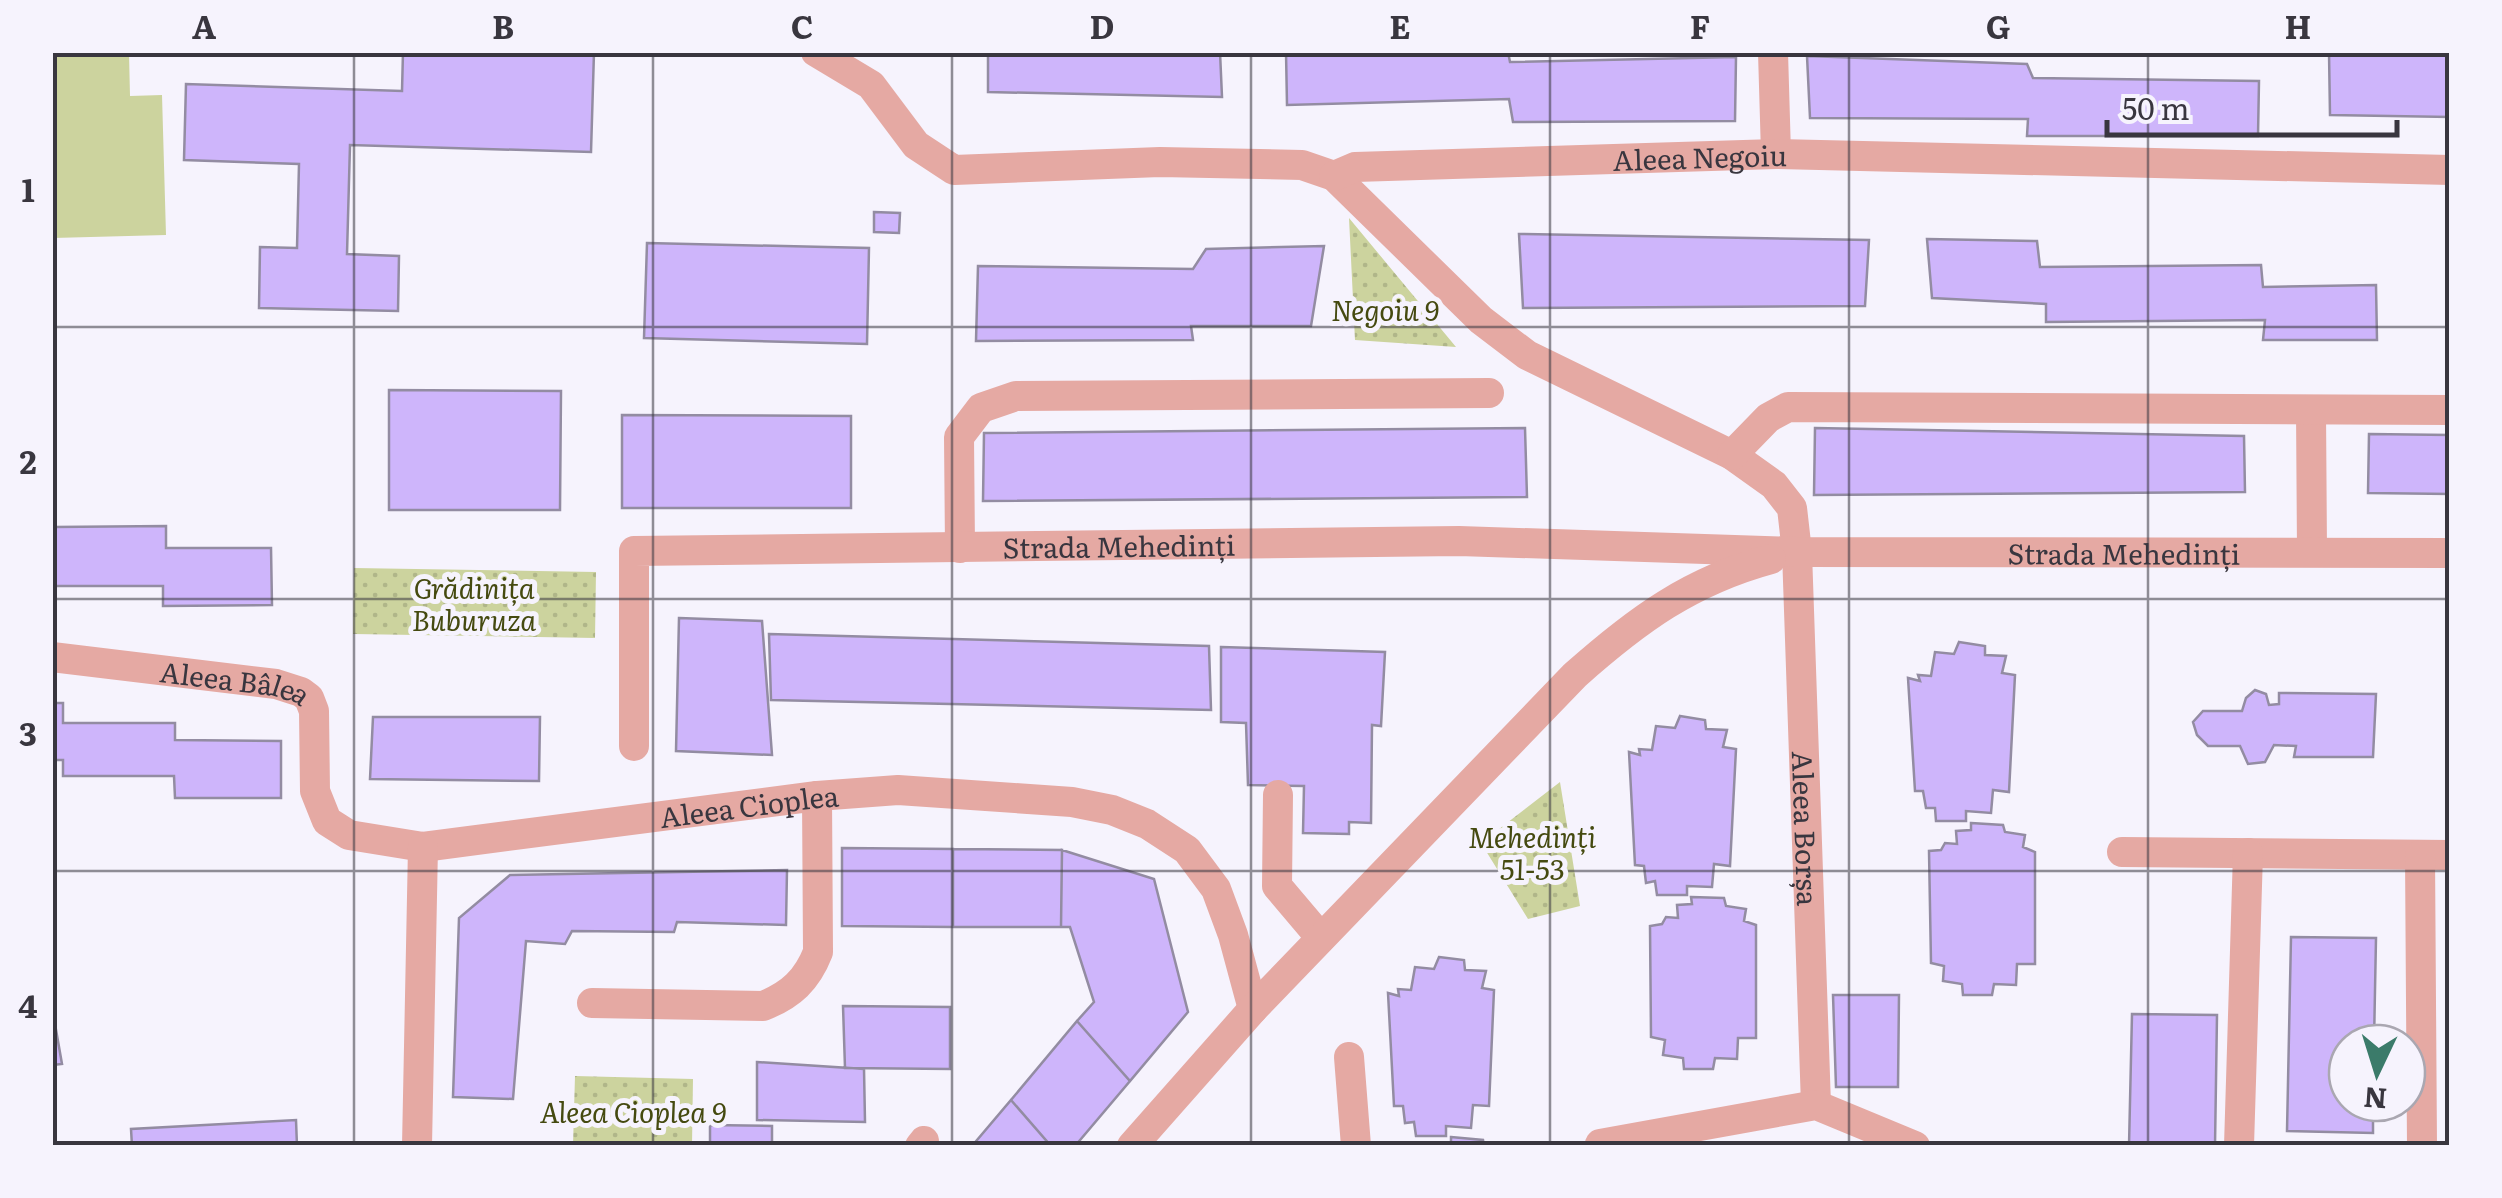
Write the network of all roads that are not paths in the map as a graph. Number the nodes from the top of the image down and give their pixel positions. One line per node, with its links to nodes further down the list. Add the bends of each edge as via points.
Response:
1 (816, 52): 5 (street, Aleea Negoiu, via 870,85 916,144 954,170 1160,162 1302,165)
2 (1773, 52): 3 (street)
3 (1776, 154): 4 (street, Aleea Negoiu); 5 (street, Aleea Negoiu, via 1355,167)
4 (2450, 170)
5 (1334, 176): 9 (street, via 1481,320 1527,356)
6 (1489, 393): 10 (street, via 1016,396 981,408 959,438)
7 (2311, 410): 8 (street); 9 (street, via 1788,407); 11 (street)
8 (2450, 410)
9 (1732, 455): 12 (street, via 1774,485 1792,508)
10 (960, 548): 12 (street, Strada Mehedinți, via 1459,541); 15 (street, Strada Mehedinți, via 634,551)
11 (2312, 551): 12 (street, Strada Mehedinți); 13 (street, Strada Mehedinți)
12 (1798, 552): 22 (street, Strada Mehedinți, via 1699,584 1628,627 1574,674); 26 (street, Aleea Borșa)
13 (2450, 554)
14 (52, 657): 18 (street, Aleea Bâlea, via 301,692 314,711 315,791 327,822 348,835)
15 (634, 746)
16 (817, 796): 18 (street, Aleea Cioplea); 23 (street, via 818,952 809,975 763,1006); 24 (street, Aleea Cioplea, via 898,790 1034,798 1112,810 1147,824 1188,850 1216,890)
17 (1278, 796): 22 (street, via 1278,886)
18 (423, 847): 28 (street)
19 (2122, 852): 20 (street)
20 (2248, 853): 21 (street); 32 (street)
21 (2435, 855): 33 (street)
22 (1321, 938): 24 (street, Strada Mehedinți)
23 (592, 1003)
24 (1253, 1009): 29 (street, Strada Mehedinți)
25 (1348, 1057): 30 (street)
26 (1816, 1105): 27 (street); 31 (street)
27 (1600, 1144)
28 (416, 1146)
29 (1132, 1146)
30 (1356, 1146)
31 (1916, 1146)
32 (2239, 1146)
33 (2422, 1146)

